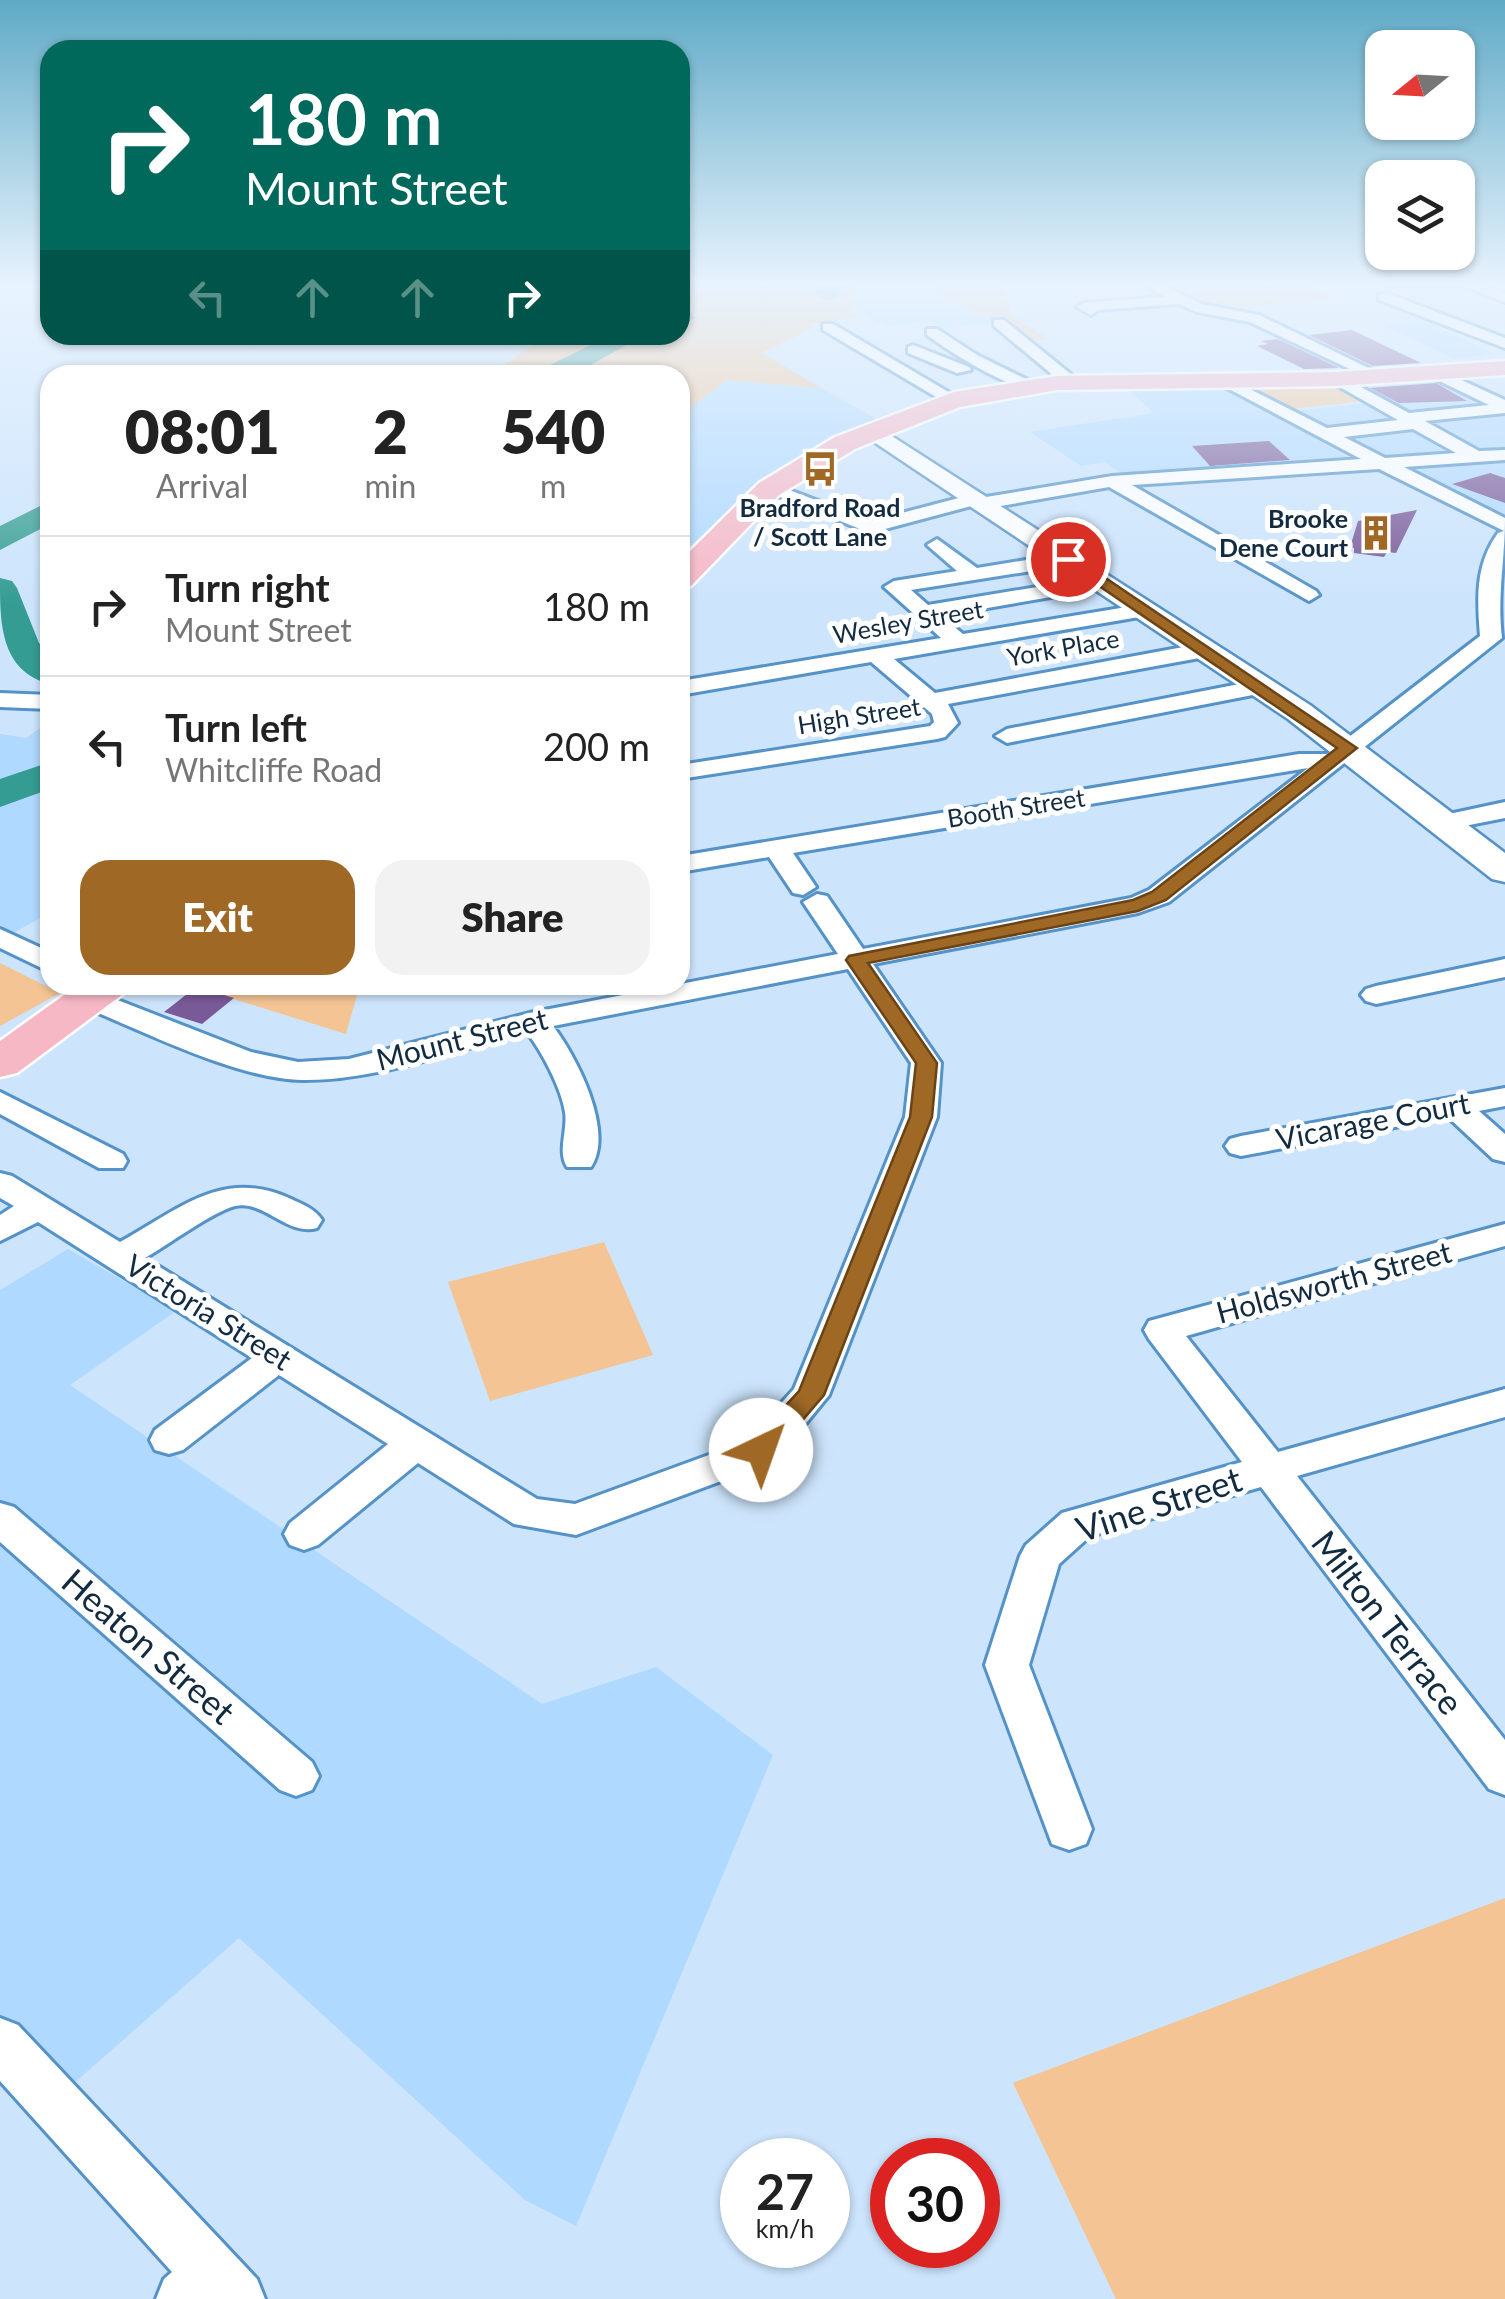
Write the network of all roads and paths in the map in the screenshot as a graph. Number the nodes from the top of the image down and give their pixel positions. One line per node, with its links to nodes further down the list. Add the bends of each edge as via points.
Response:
1 (937, 390): 6 (street)
2 (1008, 390): 6 (main road)
3 (1239, 390): 10 (street)
4 (1358, 390): 8 (street)
5 (1471, 390): 7 (street)
6 (954, 400): 9 (main road)
7 (1505, 407): 8 (street)
8 (1412, 421): 10 (street); 12 (street)
9 (873, 430): 15 (main road); 16 (main road)
10 (1322, 434): 13 (street)
11 (1505, 455): 12 (street)
12 (1474, 456): 13 (street)
13 (1379, 463): 14 (street); 17 (street)
14 (1112, 481): 16 (street); 24 (street)
15 (769, 489): 16 (street, via 870,527); 21 (main road)
16 (981, 501): 20 (main road)
17 (1505, 526)
18 (1505, 538): 36 (street, Mount Street, via 1493,550 1488,581 1491,638)
19 (937, 545): 22 (street)
20 (1068, 559): 22 (street); 23 (main road)
21 (690, 568)
22 (974, 574): 26 (street, via 894,588)
23 (1104, 582): 25 (main road); 26 (street)
24 (1309, 595)
25 (1144, 610): 27 (street, Wesley Street); 28 (main road)
26 (924, 612): 27 (street)
27 (959, 642): 29 (street, Wesley Street)
28 (1205, 650): 31 (main road); 33 (street, York Place)
29 (877, 656): 30 (street, Wesley Street); 33 (street, High Street)
30 (690, 686)
31 (1260, 687): 35 (street); 36 (main road)
32 (0, 700): 34 (street)
33 (932, 700): 37 (street, High Street, via 946,723 937,732)
34 (40, 702)
35 (1006, 736)
36 (1340, 755): 39 (main road); 40 (street, Booth Street); 45 (street, Mount Street, via 1159,896 1138,905)
37 (690, 770)
38 (1505, 810): 39 (street)
39 (1444, 822): 42 (main road)
40 (776, 848): 41 (street, Booth Street); 45 (street, Victoria Street)
41 (690, 862)
42 (1505, 871)
43 (0, 937): 44 (street)
44 (40, 958)
45 (856, 960): 47 (street, Mount Street); 71 (street, Victoria Street, via 926,1063 921,1117 810,1395 761,1450 576,1520 528,1513)
46 (1505, 968): 51 (street)
47 (690, 991)
48 (89, 995): 53 (main road)
49 (110, 995): 52 (street, Mount Street, via 242,1058 298,1071 348,1068)
50 (671, 995): 52 (street, Mount Street)
51 (1376, 995)
52 (534, 1021): 59 (street, via 581,1112)
53 (0, 1064)
54 (1505, 1097): 56 (street, Vicarage Court)
55 (0, 1100): 60 (street)
56 (1455, 1106): 57 (street, Vicarage Court); 58 (street)
57 (1241, 1146)
58 (1505, 1152)
59 (579, 1160)
60 (111, 1161)
61 (0, 1183): 62 (street, Victoria Street)
62 (37, 1206): 64 (street); 66 (street, Victoria Street)
63 (305, 1220): 66 (street, via 240,1193)
64 (0, 1230)
65 (1505, 1235): 67 (street, Holdsworth Street)
66 (121, 1257): 68 (street, Victoria Street)
67 (1162, 1330): 72 (street, Milton Terrace)
68 (278, 1357): 70 (street); 71 (street, Victoria Street)
69 (1501, 1410): 72 (street, Vine Street)
70 (169, 1440)
71 (416, 1443): 74 (street)
72 (1268, 1470): 76 (street, Milton Terrace); 77 (street, Vine Street, via 1076,1524 1042,1556 1006,1665)
73 (0, 1518): 75 (street, Heaton Street)
74 (304, 1534)
75 (296, 1776)
76 (1505, 1776)
77 (1070, 1829)
78 (0, 2043): 79 (street)
79 (211, 2291)

